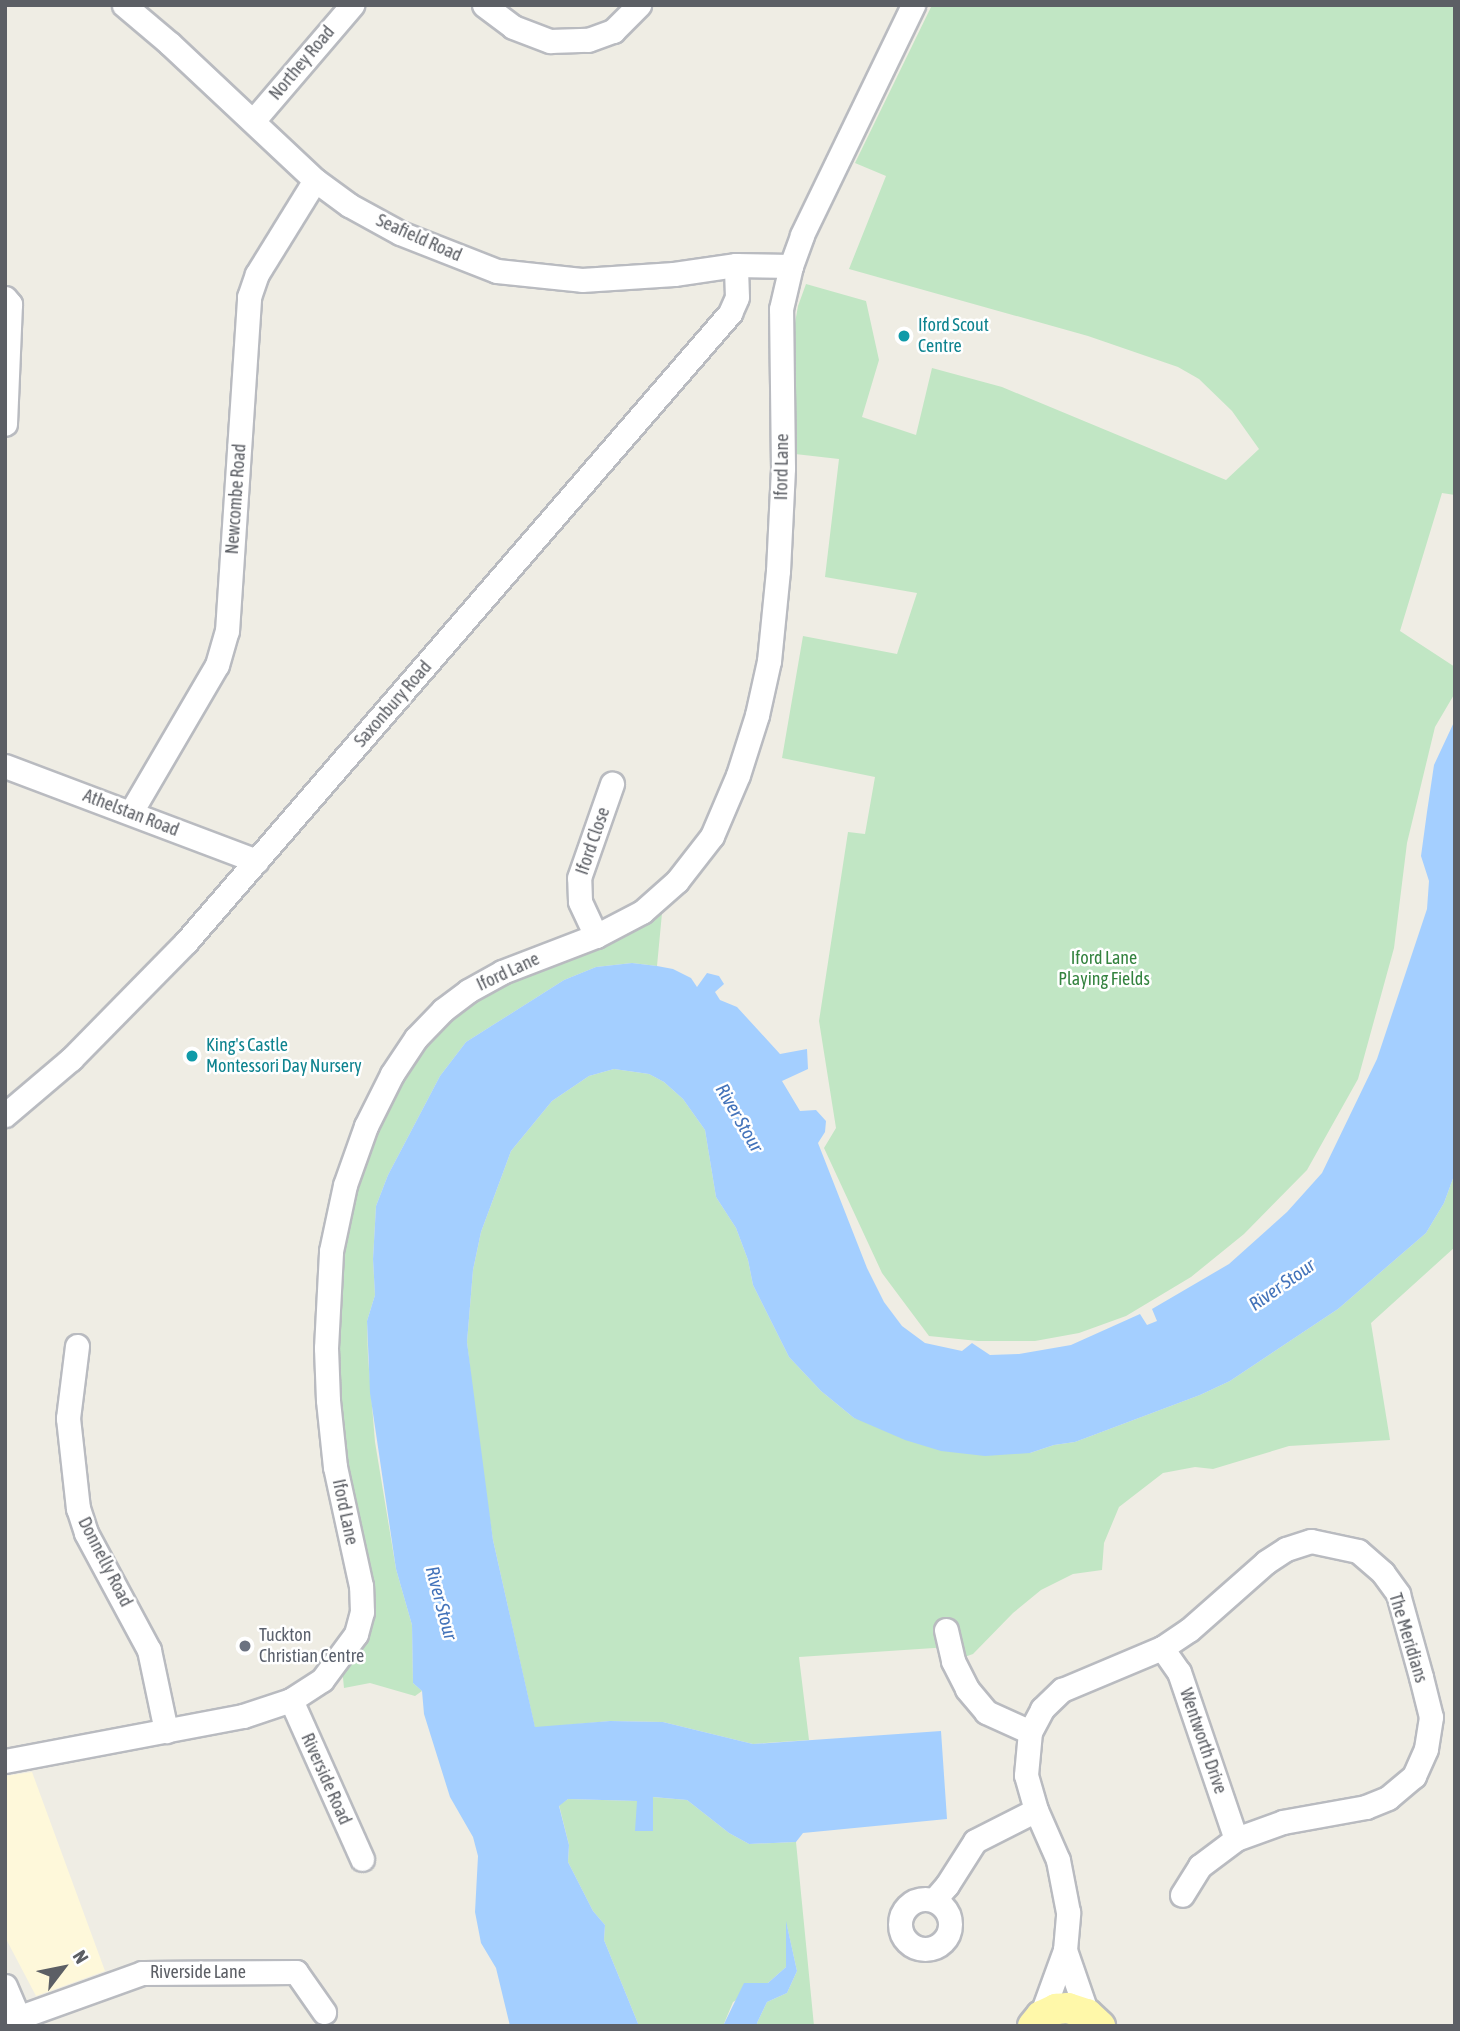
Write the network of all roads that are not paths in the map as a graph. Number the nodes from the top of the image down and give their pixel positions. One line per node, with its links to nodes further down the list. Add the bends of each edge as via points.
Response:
1 (124, 5): 6 (street, Seafield Road)
2 (352, 5): 6 (street, Northey Road)
3 (484, 5): 4 (street, via 513,27 550,41 588,40 613,31)
4 (639, 5)
5 (913, 5): 9 (street, Iford Lane)
6 (253, 121): 7 (street, Seafield Road)
7 (315, 180): 8 (street, Seafield Road, via 400,233 497,271 582,279); 14 (street, Newcombe Road, via 257,274 249,297 227,631 217,665)
8 (736, 265): 9 (street, Seafield Road); 15 (street, Saxonbury Road, via 737,297 730,313)
9 (791, 266): 16 (street, Iford Lane, via 780,333 783,468 778,571 769,661 757,715 712,836 677,881 642,912)
10 (5, 298): 11 (street, via 10,304)
11 (5, 424)
12 (5, 766): 14 (street, Athelstan Road)
13 (612, 784): 16 (street, Iford Close, via 579,878 580,901)
14 (131, 812): 15 (street, Athelstan Road)
15 (257, 861): 17 (street, Saxonbury Road, via 86,1045)
16 (596, 936): 21 (street, Iford Lane, via 502,972 443,1010 391,1074 366,1126 345,1185 331,1251 327,1348 335,1466 361,1586 362,1612 356,1634 341,1658 322,1680)
17 (5, 1115)
18 (77, 1346): 22 (street, Donnelly Road, via 68,1418 78,1508 86,1534 149,1650)
19 (946, 1630): 23 (street, via 953,1661 967,1689 986,1712)
20 (1162, 1648): 23 (street, The Meridians, via 1062,1690 1042,1709); 26 (street, Wentworth Drive, via 1179,1672); 26 (street, The Meridians, via 1226,1600 1266,1562 1311,1541 1358,1551 1398,1594 1431,1717 1426,1749 1413,1776 1388,1798 1366,1808 1283,1822)
21 (291, 1700): 22 (street, Iford Lane, via 243,1716); 27 (street, Riverside Road)
22 (166, 1731): 24 (street, Iford Lane)
23 (1030, 1732): 25 (street, The Meridians, via 1026,1775)
24 (5, 1761)
25 (1036, 1810): 29 (street, via 975,1841); 30 (street, The Meridians, via 1058,1860 1068,1912)
26 (1236, 1839): 28 (street, The Meridians, via 1200,1866)
27 (362, 1859)
28 (1182, 1895)
29 (934, 1900)
30 (1065, 1950): 33 (street, The Meridians); 35 (street, The Meridians)
31 (5, 1986): 34 (street)
32 (324, 2012): 34 (street, Riverside Lane, via 296,1972 142,1973)
33 (1037, 2021): 35 (main road, via 1056,2009 1068,2008)
34 (20, 2022)
35 (1097, 2023)

